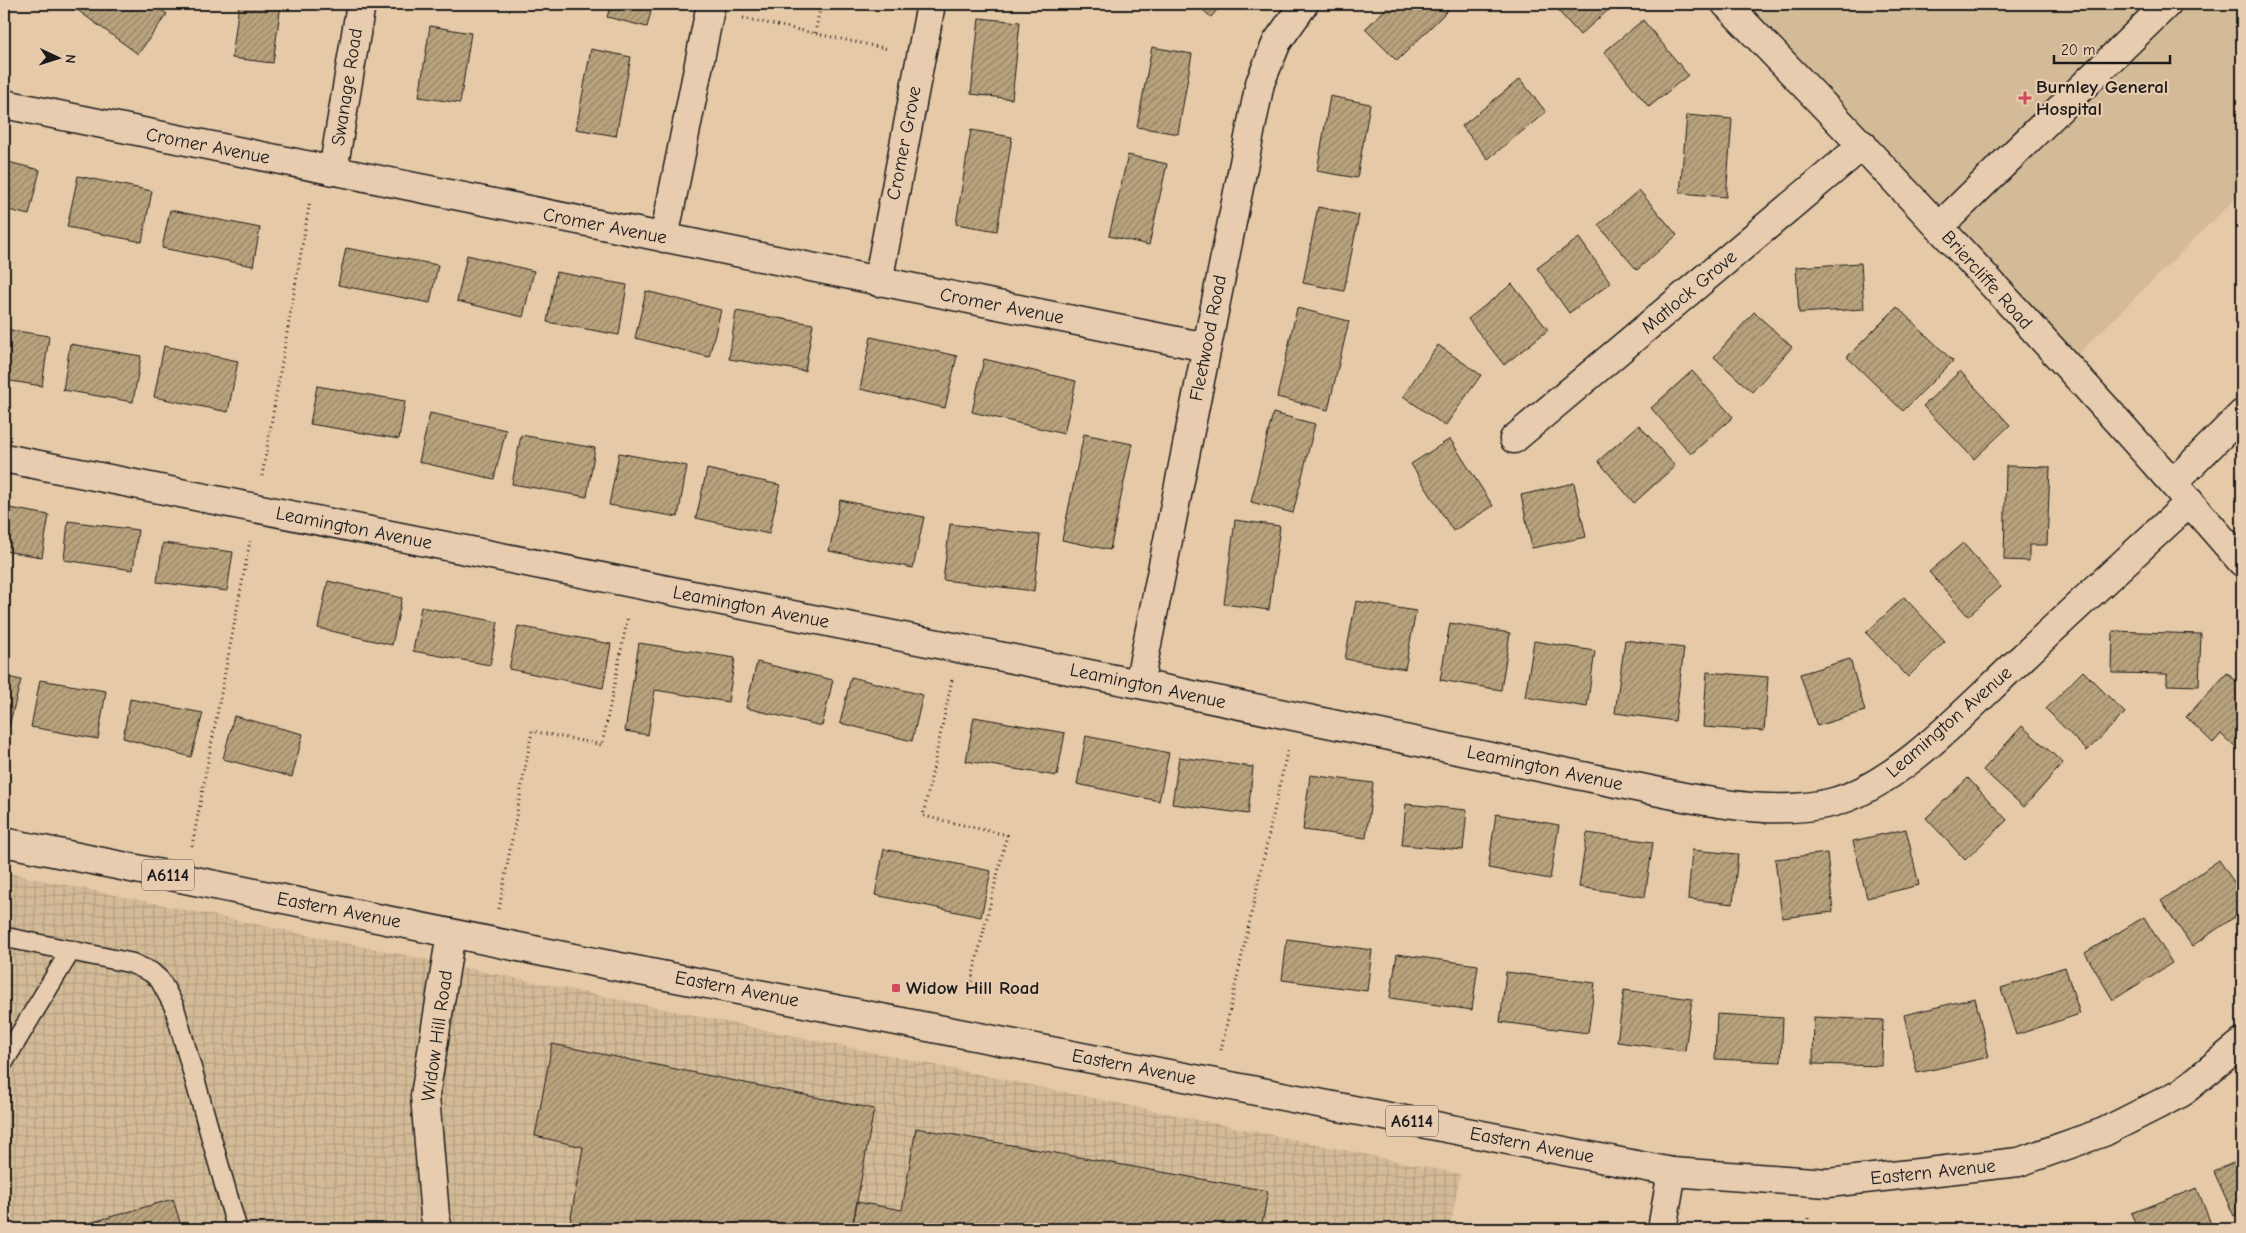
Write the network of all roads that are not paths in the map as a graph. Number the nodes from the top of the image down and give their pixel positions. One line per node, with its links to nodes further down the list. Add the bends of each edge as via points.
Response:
1 (361, 4): 9 (main road, Swanage Road)
2 (931, 4): 12 (main road, Cromer Grove)
3 (1304, 4): 13 (main road, Fleetwood Road, via 1277,42 1260,83)
4 (1726, 4): 8 (main road, Briercliffe Road)
5 (2167, 4): 10 (main road)
6 (710, 8): 11 (main road)
7 (4, 104): 9 (main road, Cromer Avenue)
8 (1863, 145): 10 (main road, Briercliffe Road); 15 (main road, Matlock Grove)
9 (325, 169): 11 (main road, Cromer Avenue)
10 (1939, 228): 17 (main road, Briercliffe Road)
11 (664, 238): 12 (main road, Cromer Avenue)
12 (878, 282): 13 (main road, Cromer Avenue)
13 (1206, 347): 19 (main road, Fleetwood Road)
14 (2242, 414): 17 (main road, Leamington Avenue)
15 (1514, 439)
16 (4, 458): 19 (main road, Leamington Avenue)
17 (2181, 492): 18 (main road, Briercliffe Road); 19 (main road, Leamington Avenue, via 1931,743 1881,782 1831,803 1779,809 1733,806)
18 (2242, 562)
19 (1139, 684)
20 (4, 842): 21 (main road, Eastern Avenue / A6114)
21 (451, 933): 26 (main road, Eastern Avenue / A6114); 28 (main road, Widow Hill Road, via 426,1096 434,1216)
22 (4, 937): 23 (lane)
23 (71, 950): 25 (lane); 27 (lane, via 131,963 160,980 174,1006)
24 (2242, 1043): 26 (main road, Eastern Avenue / A6114, via 2182,1093 2104,1132 2019,1162 1828,1183)
25 (4, 1061)
26 (1672, 1172): 29 (main road)
27 (237, 1229)
28 (438, 1229)
29 (1662, 1229)

